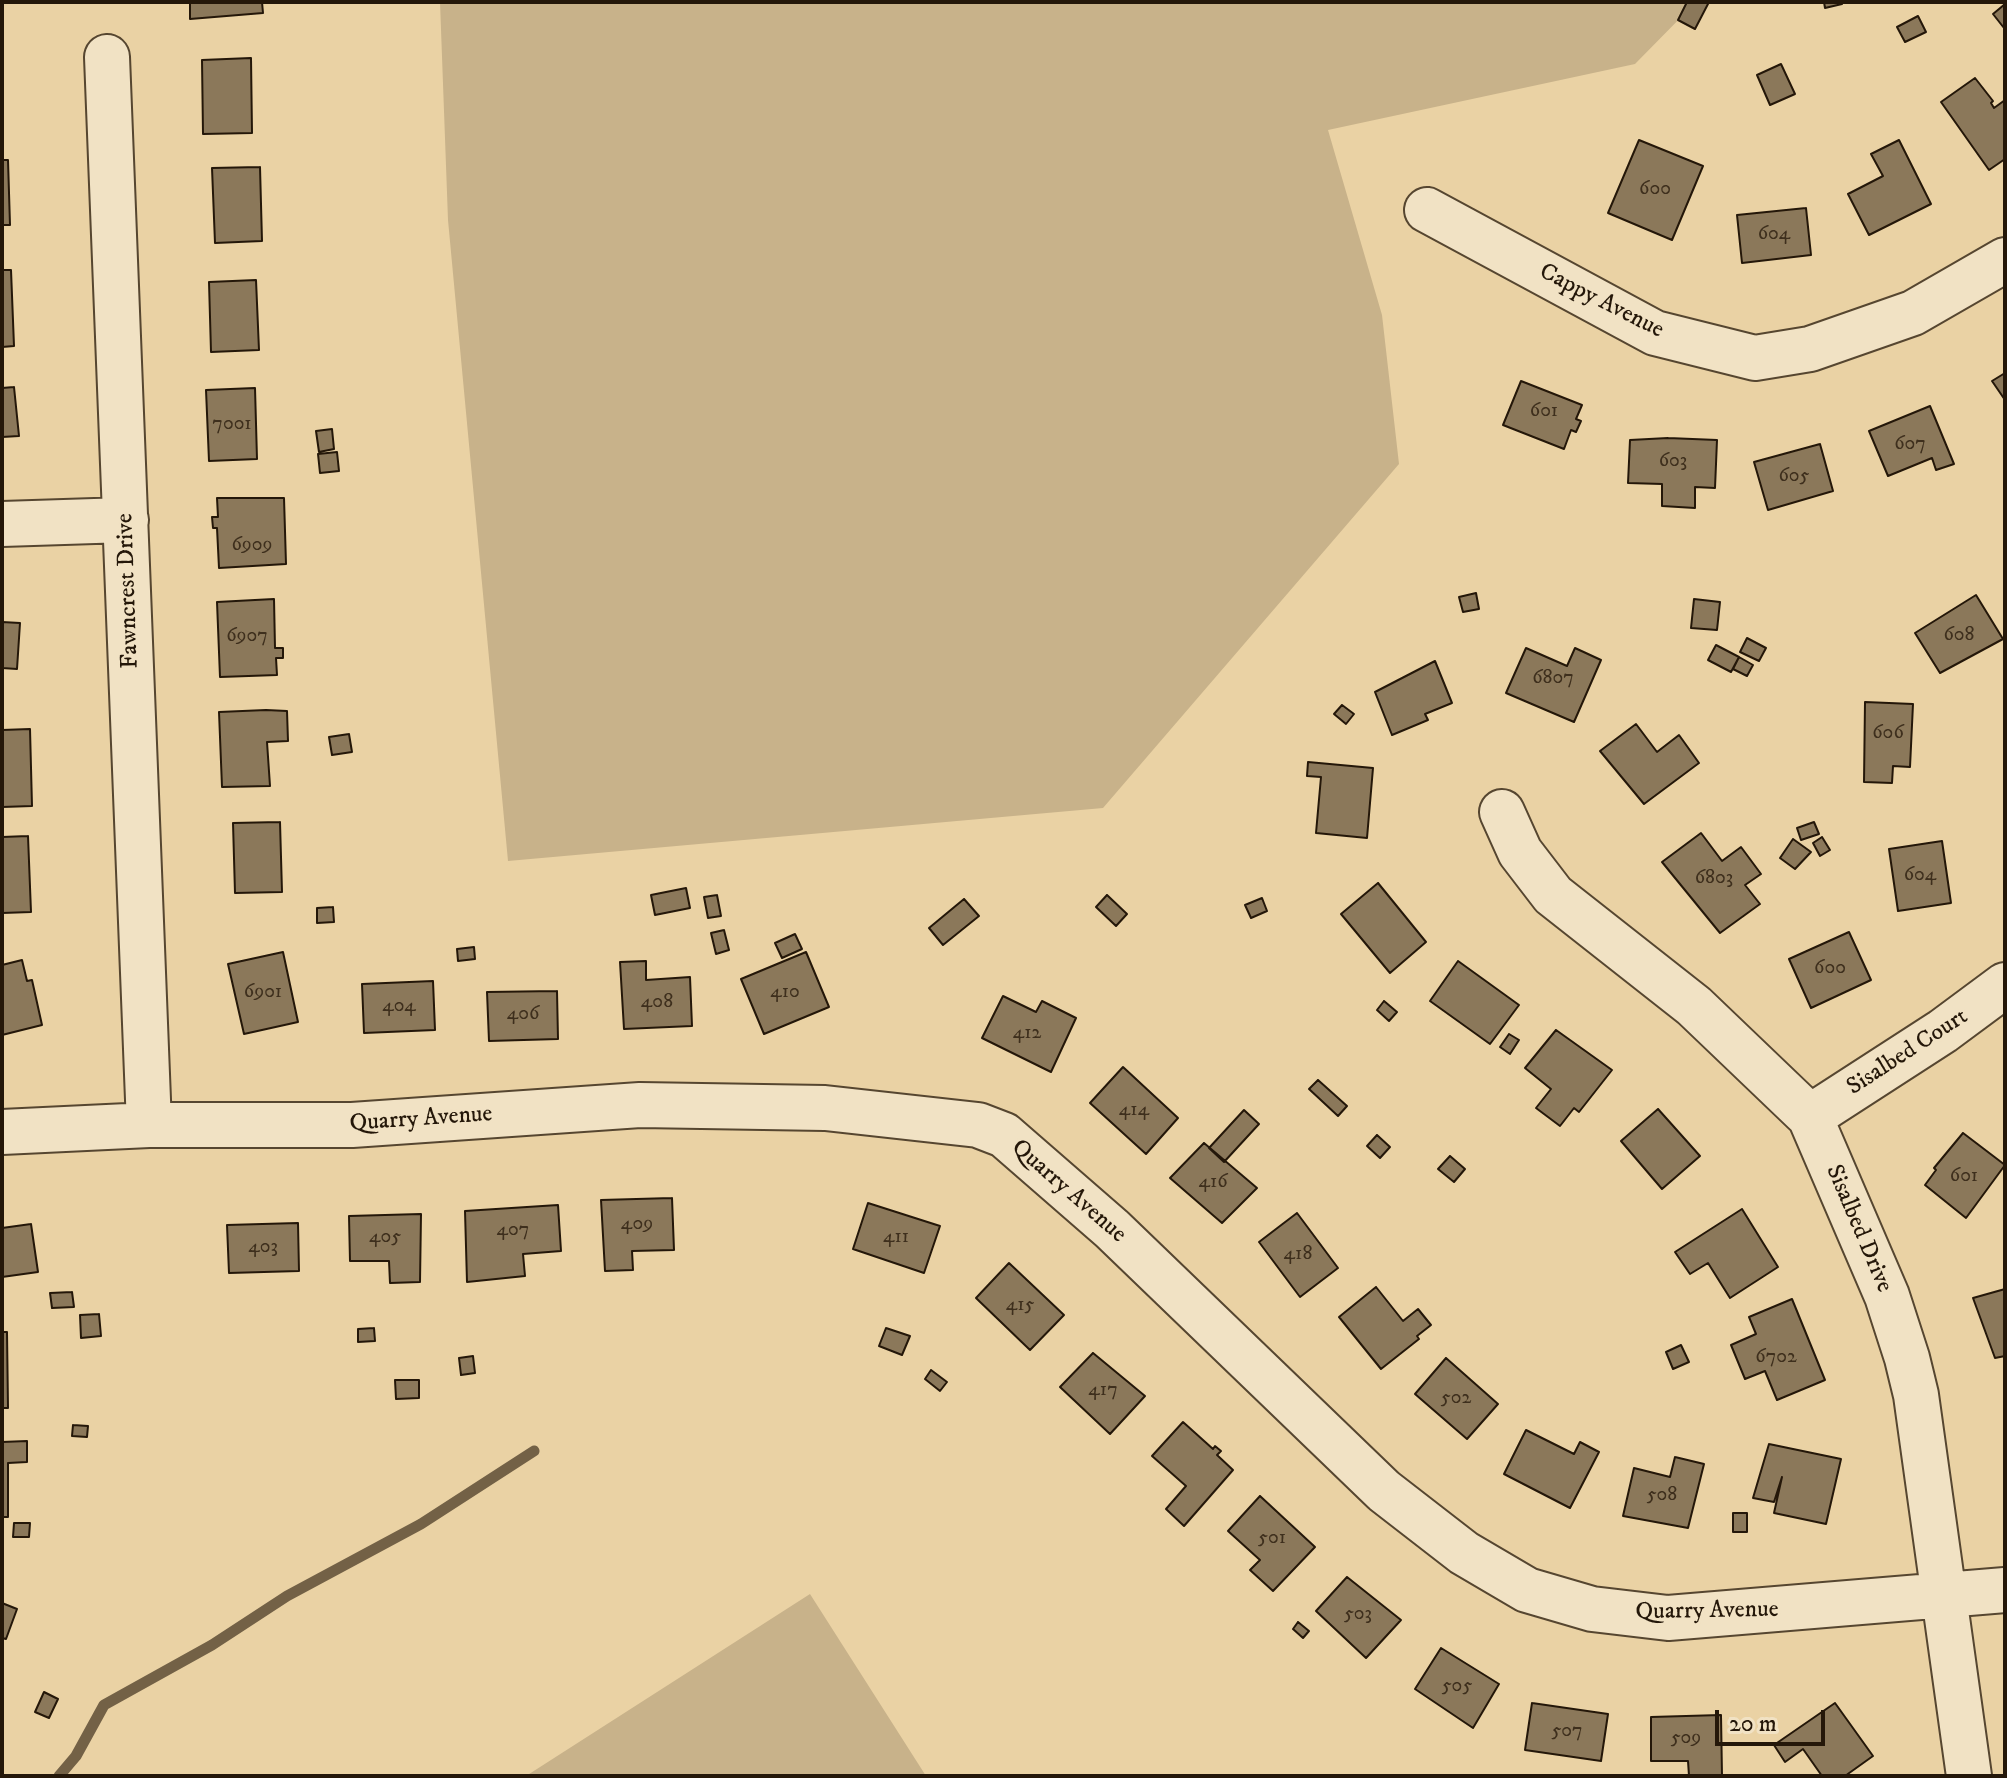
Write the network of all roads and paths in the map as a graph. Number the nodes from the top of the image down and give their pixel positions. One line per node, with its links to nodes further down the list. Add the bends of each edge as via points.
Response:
1 (107, 57): 4 (street, Fawncrest Drive)
2 (1427, 210): 3 (street, Cappy Avenue, via 1655,333 1755,358 1810,349 1913,313)
3 (2005, 260)
4 (126, 520): 5 (street); 9 (street, Fawncrest Drive)
5 (2, 524)
6 (1502, 812): 8 (street, Sisalbed Drive, via 1520,852 1553,895 1694,1006)
7 (2005, 985): 8 (street, Sisalbed Court)
8 (1810, 1117): 12 (street, Sisalbed Drive, via 1882,1283 1907,1358)
9 (149, 1125): 10 (street, Quarry Avenue); 12 (street, Quarry Avenue, via 352,1125 640,1105 825,1108 978,1125 1004,1135 1112,1229 1384,1491 1464,1553 1527,1590 1592,1609 1668,1618)
10 (2, 1132)
11 (2005, 1590): 12 (street, Quarry Avenue)
12 (1944, 1593): 13 (street, Sisalbed Drive)
13 (1969, 1776)

